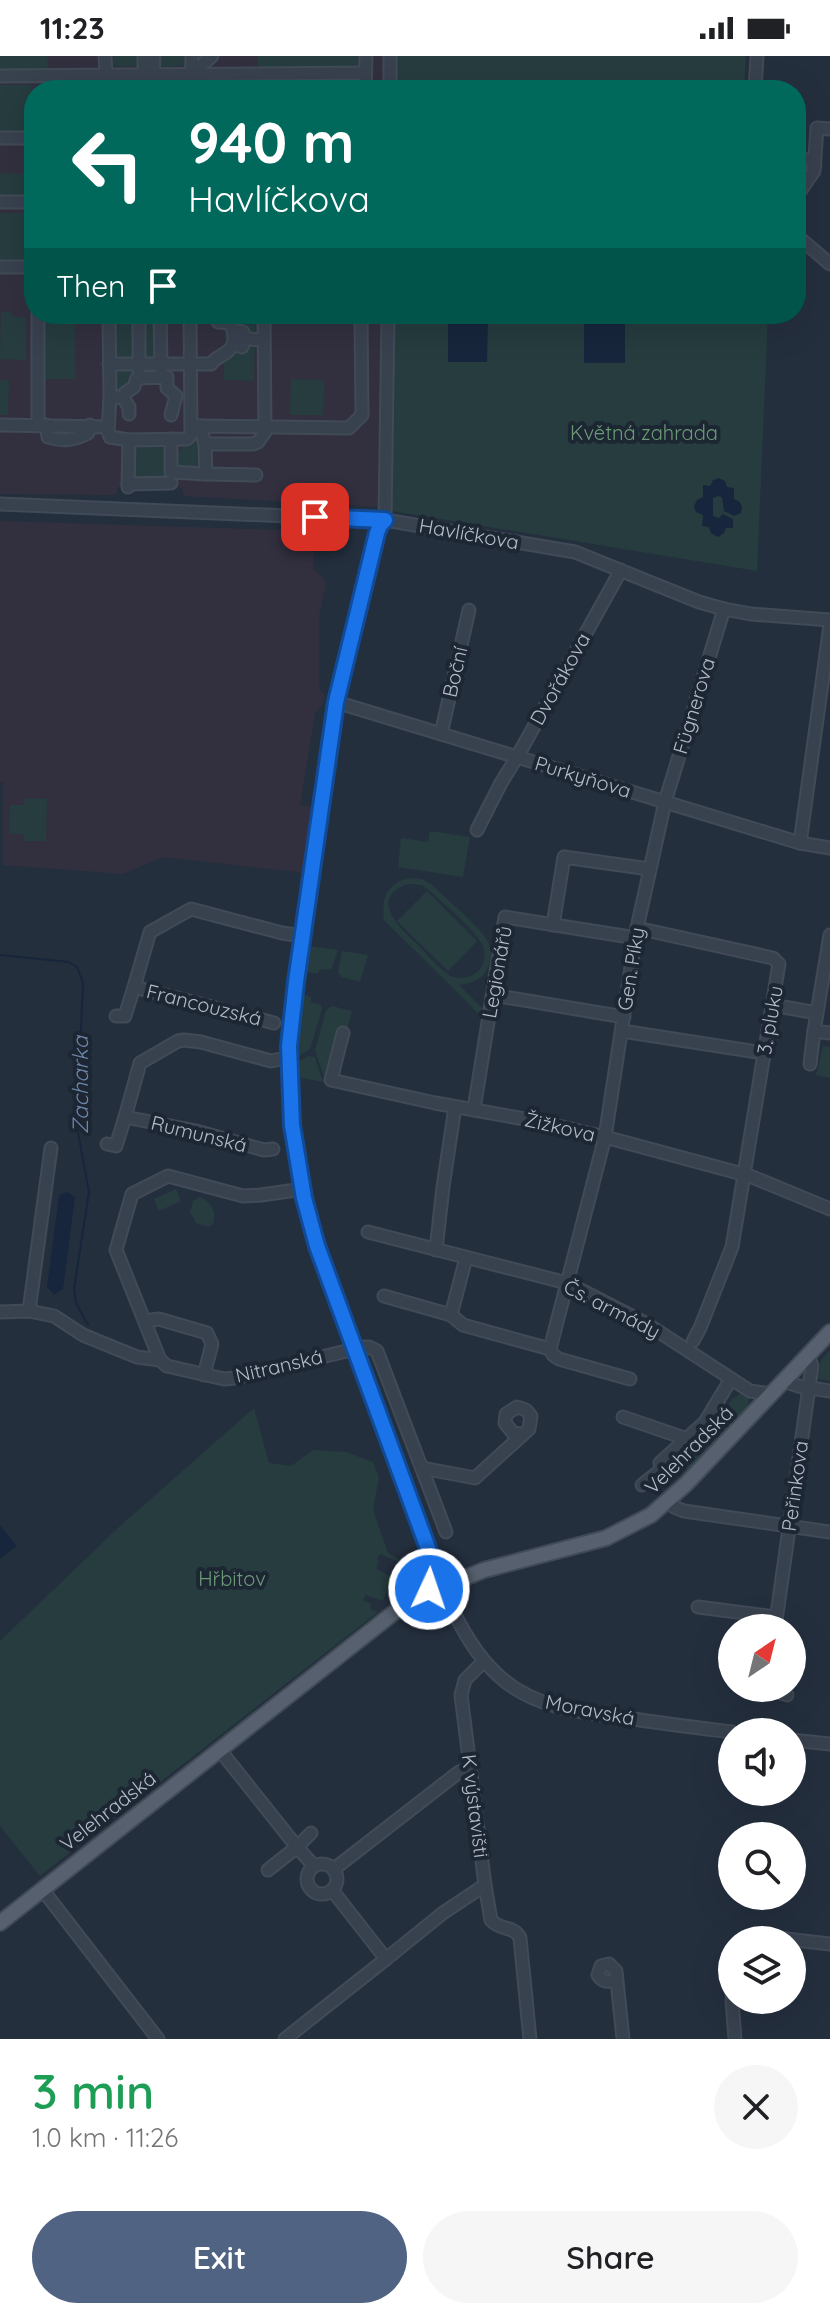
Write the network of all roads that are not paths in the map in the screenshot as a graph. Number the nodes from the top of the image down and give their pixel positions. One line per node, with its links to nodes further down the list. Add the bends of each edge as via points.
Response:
1 (105, 56): 13 (street)
2 (144, 56): 10 (street)
3 (154, 56): 10 (street)
4 (192, 56): 11 (street)
5 (212, 56): 11 (street)
6 (366, 56): 9 (street)
7 (390, 56): 17 (street)
8 (757, 56): 18 (street)
9 (365, 73): 11 (street); 16 (street)
10 (149, 75): 11 (street); 13 (street)
11 (191, 75): 15 (street)
12 (0, 76): 13 (street)
13 (107, 76): 14 (street)
14 (107, 80)
15 (191, 80)
16 (365, 80)
17 (390, 80)
18 (756, 80)
19 (830, 129): 23 (street, via 817,128)
20 (0, 138): 21 (street)
21 (24, 138)
22 (806, 160): 23 (street)
23 (815, 165): 24 (street)
24 (806, 183)
25 (0, 202): 26 (street)
26 (24, 202)
27 (806, 244): 28 (street)
28 (830, 264)
29 (0, 267): 30 (street)
30 (24, 267)
31 (38, 324): 49 (street)
32 (109, 324): 42 (street)
33 (139, 324): 44 (street)
34 (160, 324): 45 (street)
35 (190, 324): 43 (street)
36 (231, 324): 40 (street)
37 (264, 324): 41 (street)
38 (361, 324): 51 (street, via 362,415 356,423 349,428)
39 (388, 324): 60 (street)
40 (238, 339): 41 (street); 43 (street, via 211,364)
41 (264, 340): 51 (street)
42 (109, 364): 44 (street); 46 (street)
43 (191, 364): 45 (street); 50 (street)
44 (137, 376): 45 (street); 46 (street, via 125,393 127,406)
45 (163, 377): 47 (street, via 176,396)
46 (110, 397): 52 (street)
47 (171, 412)
48 (0, 425): 49 (street)
49 (42, 425): 52 (street)
50 (196, 426): 51 (street); 53 (street, via 187,439); 55 (street)
51 (265, 426): 55 (street, via 262,438 253,444)
52 (108, 427): 54 (street, via 110,437)
53 (171, 439): 54 (street); 58 (street)
54 (129, 440): 58 (street, via 128,485)
55 (205, 444): 56 (street)
56 (206, 474): 57 (street); 58 (street)
57 (256, 475)
58 (171, 483)
59 (0, 504): 60 (street, Havlíčkova)
60 (385, 520): 61 (street, Havlíčkova, via 575,552); 65 (street, via 377,533)
61 (621, 570): 62 (street, Havlíčkova); 67 (street, Dvořákova)
62 (724, 609): 64 (street, Havlíčkova); 68 (street, Fügnerova)
63 (469, 610): 66 (street, Boční)
64 (830, 623): 70 (street)
65 (336, 702): 66 (street, Purkyňova); 76 (street)
66 (441, 734): 67 (street, Purkyňova)
67 (517, 757): 68 (street, Purkyňova); 69 (street, Dvořákova)
68 (665, 802): 70 (street, Purkyňova); 72 (street, Gen. Píky)
69 (477, 830)
70 (800, 843): 71 (street, Purkyňova)
71 (830, 848)
72 (649, 869): 73 (street, via 564,857); 74 (street, Gen. Píky)
73 (553, 925): 74 (street, Legionářů); 78 (street, Legionářů, via 505,917)
74 (637, 933): 79 (street, 3. pluku, via 776,959); 82 (street, Gen. Píky)
75 (830, 935): 80 (street)
76 (303, 936): 77 (street, Francouzská, via 191,909 150,932); 89 (street)
77 (134, 987): 81 (street, Francouzská, via 125,1016); 83 (street, Francouzská)
78 (493, 995): 82 (street); 92 (street, Legionářů)
79 (772, 1005): 80 (street); 88 (street, 3. pluku)
80 (817, 1013): 85 (street)
81 (116, 1016)
82 (624, 1017): 84 (street, Gen. Píky)
83 (274, 1023)
84 (622, 1031): 88 (street); 94 (street, Gen. Píky)
85 (814, 1031): 87 (street); 90 (street)
86 (343, 1033): 91 (street, Žižkova, via 331,1080)
87 (830, 1033)
88 (764, 1053): 98 (street, 3. pluku)
89 (290, 1057): 93 (street, Rumunská, via 271,1061 178,1041 140,1063); 99 (street, via 292,1125)
90 (810, 1064)
91 (455, 1107): 92 (street, Žižkova); 102 (street)
92 (474, 1109): 94 (street, Žižkova)
93 (125, 1117): 95 (street, Rumunská, via 116,1146); 97 (street, Rumunská)
94 (605, 1137): 98 (street, Žižkova); 104 (street, Gen. Píky)
95 (107, 1144)
96 (51, 1148): 106 (street)
97 (273, 1149)
98 (744, 1175): 100 (street, Žižkova); 111 (street, 3. pluku, via 732,1247)
99 (303, 1189): 109 (street, via 243,1196 168,1176 132,1194 116,1250); 112 (street, via 310,1226)
100 (830, 1209)
101 (368, 1232): 102 (street, Čs. armády)
102 (436, 1250): 103 (street, Čs. armády)
103 (466, 1258): 104 (street, Čs. armády); 108 (street)
104 (567, 1283): 113 (street, Gen. Píky); 118 (street, Čs. armády, via 647,1324)
105 (384, 1296): 108 (street)
106 (29, 1311): 107 (street); 115 (street, Nitranská, via 54,1316 83,1335 137,1357)
107 (0, 1312)
108 (451, 1315): 113 (street, via 463,1325)
109 (145, 1321): 115 (street); 116 (street, Nitranská, via 159,1319 207,1333 212,1344)
110 (830, 1332): 114 (main road, Velehradská)
111 (693, 1341)
112 (354, 1349): 116 (street, Nitranská, via 235,1378); 128 (street, via 377,1351); 134 (street)
113 (550, 1349): 117 (street, via 559,1359)
114 (808, 1355): 119 (main road, Velehradská); 120 (street, Peřinkova)
115 (160, 1360): 116 (street, Nitranská)
116 (204, 1375)
117 (630, 1379)
118 (731, 1379): 121 (street, Čs. armády); 127 (street, via 705,1422)
119 (784, 1381): 120 (street); 123 (main road, Velehradská)
120 (809, 1388): 122 (street); 131 (street, Peřinkova)
121 (750, 1391): 123 (street); 124 (street)
122 (830, 1391)
123 (771, 1394): 124 (main road, Velehradská)
124 (752, 1414): 130 (main road, Velehradská)
125 (623, 1417): 127 (street)
126 (521, 1434): 128 (street, via 475,1478)
127 (687, 1439): 129 (street)
128 (422, 1468): 132 (street)
129 (642, 1485)
130 (669, 1501): 131 (street, via 684,1511); 135 (main road, Velehradská, via 606,1538)
131 (789, 1526): 133 (street); 140 (street, Peřinkova)
132 (446, 1532)
133 (830, 1532)
134 (440, 1573): 135 (main road); 136 (main road, Velehradská)
135 (457, 1581): 137 (main road, via 458,1591)
136 (429, 1585): 137 (main road); 141 (main road, Velehradská)
137 (442, 1600): 141 (main road, Velehradská, via 421,1603); 142 (street, Moravská)
138 (698, 1607): 139 (street, Peřinkova)
139 (732, 1614)
140 (777, 1614)
141 (366, 1636): 146 (main road, Velehradská)
142 (484, 1661): 143 (street, Moravská, via 514,1688 557,1707); 147 (street, K výstavišti, via 461,1690)
143 (718, 1730)
144 (806, 1741): 145 (street)
145 (830, 1744)
146 (219, 1749): 149 (street); 154 (main road, Velehradská)
147 (470, 1768): 151 (street); 153 (street, K výstavišti)
148 (311, 1833): 149 (street)
149 (297, 1847): 150 (street); 152 (street)
150 (314, 1866): 151 (street); 155 (street, via 309,1885 317,1893)
151 (334, 1869): 155 (street, via 337,1880)
152 (268, 1870)
153 (485, 1885): 159 (street, K výstavišti); 164 (street, K výstavišti, via 491,1920 520,1938)
154 (42, 1889): 156 (main road, Velehradská); 162 (street)
155 (332, 1890): 159 (street)
156 (0, 1923)
157 (806, 1941): 158 (street)
158 (830, 1944)
159 (386, 1959): 163 (street)
160 (617, 1980): 165 (street)
161 (733, 2014): 166 (street)
162 (155, 2038)
163 (285, 2039)
164 (530, 2039)
165 (623, 2039)
166 (735, 2039)

